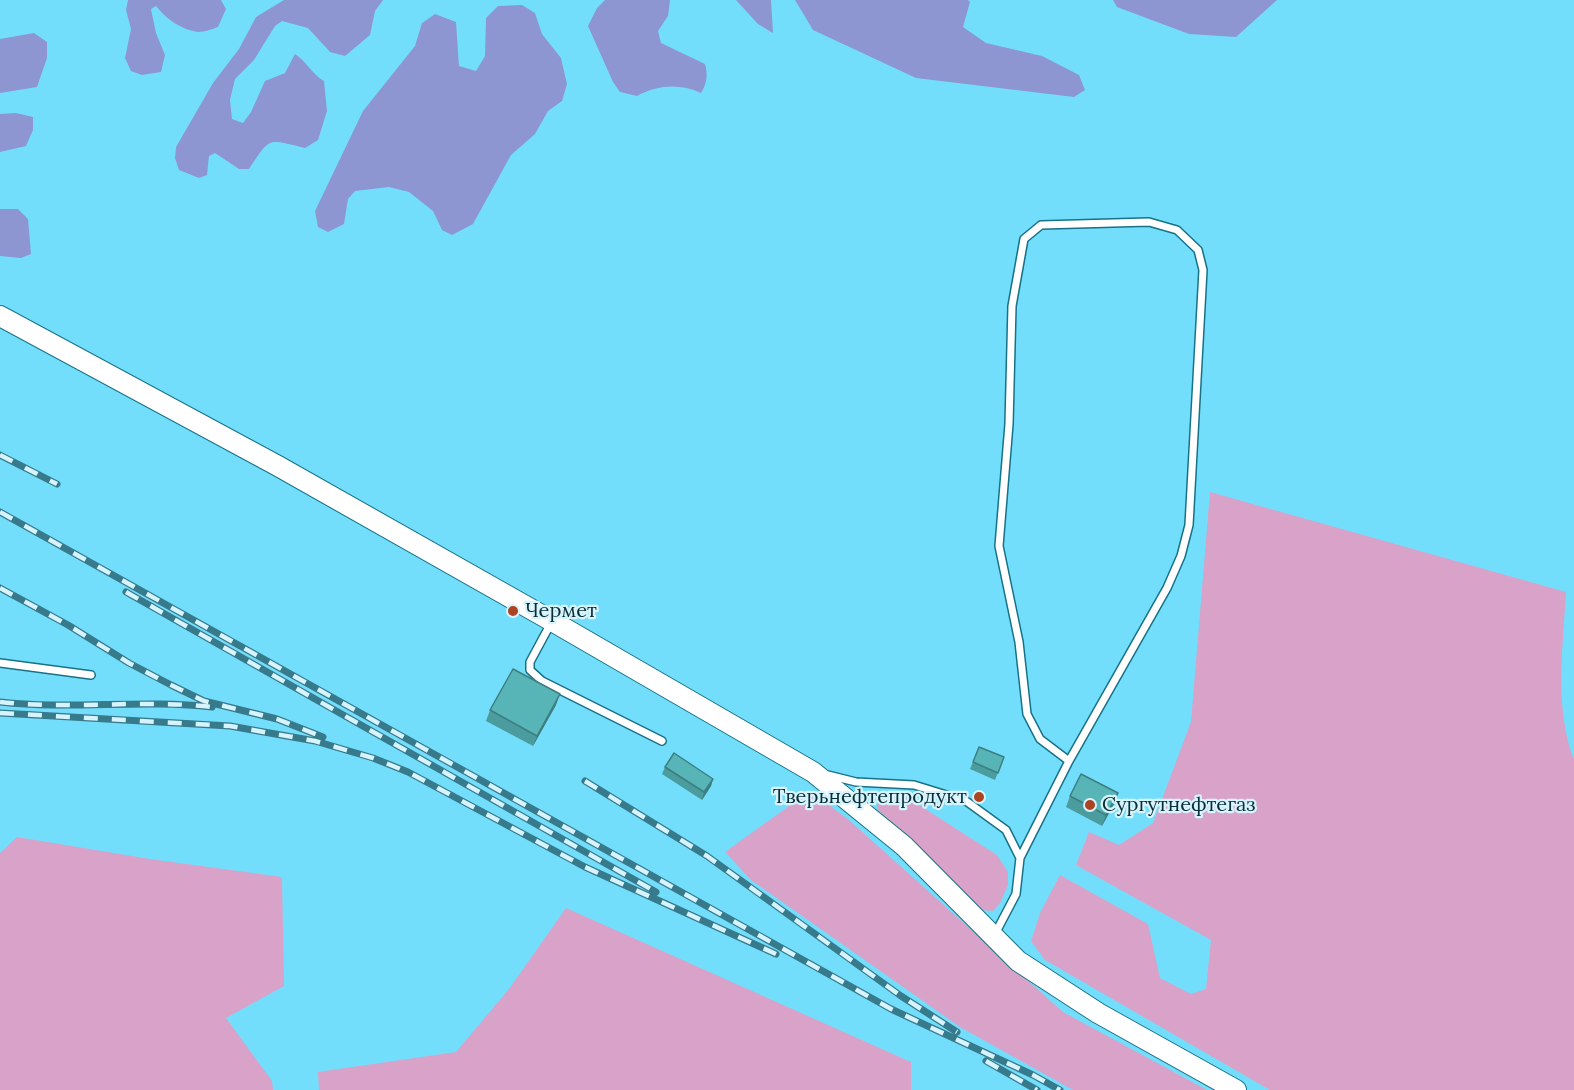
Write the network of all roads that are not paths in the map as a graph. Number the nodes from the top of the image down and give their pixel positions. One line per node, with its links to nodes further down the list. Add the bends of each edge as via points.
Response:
1 (0, 316): 2 (street, via 278,466)
2 (552, 621): 5 (lane, via 530,662 530,670 542,681); 7 (street)
3 (0, 663): 4 (lane)
4 (91, 675)
5 (662, 741)
6 (1069, 761): 6 (lane, via 1167,588 1189,525 1203,270 1198,250 1177,230 1149,222 1041,225 1024,239 1012,306 1009,424 999,546 1019,642 1027,714 1040,739); 8 (lane)
7 (813, 772): 8 (lane, via 856,782 914,785 966,801 1006,830); 9 (street, via 904,846)
8 (1020, 858): 9 (lane, via 1016,894)
9 (994, 936): 10 (street, via 1018,961 1098,1013)
10 (1236, 1090)

